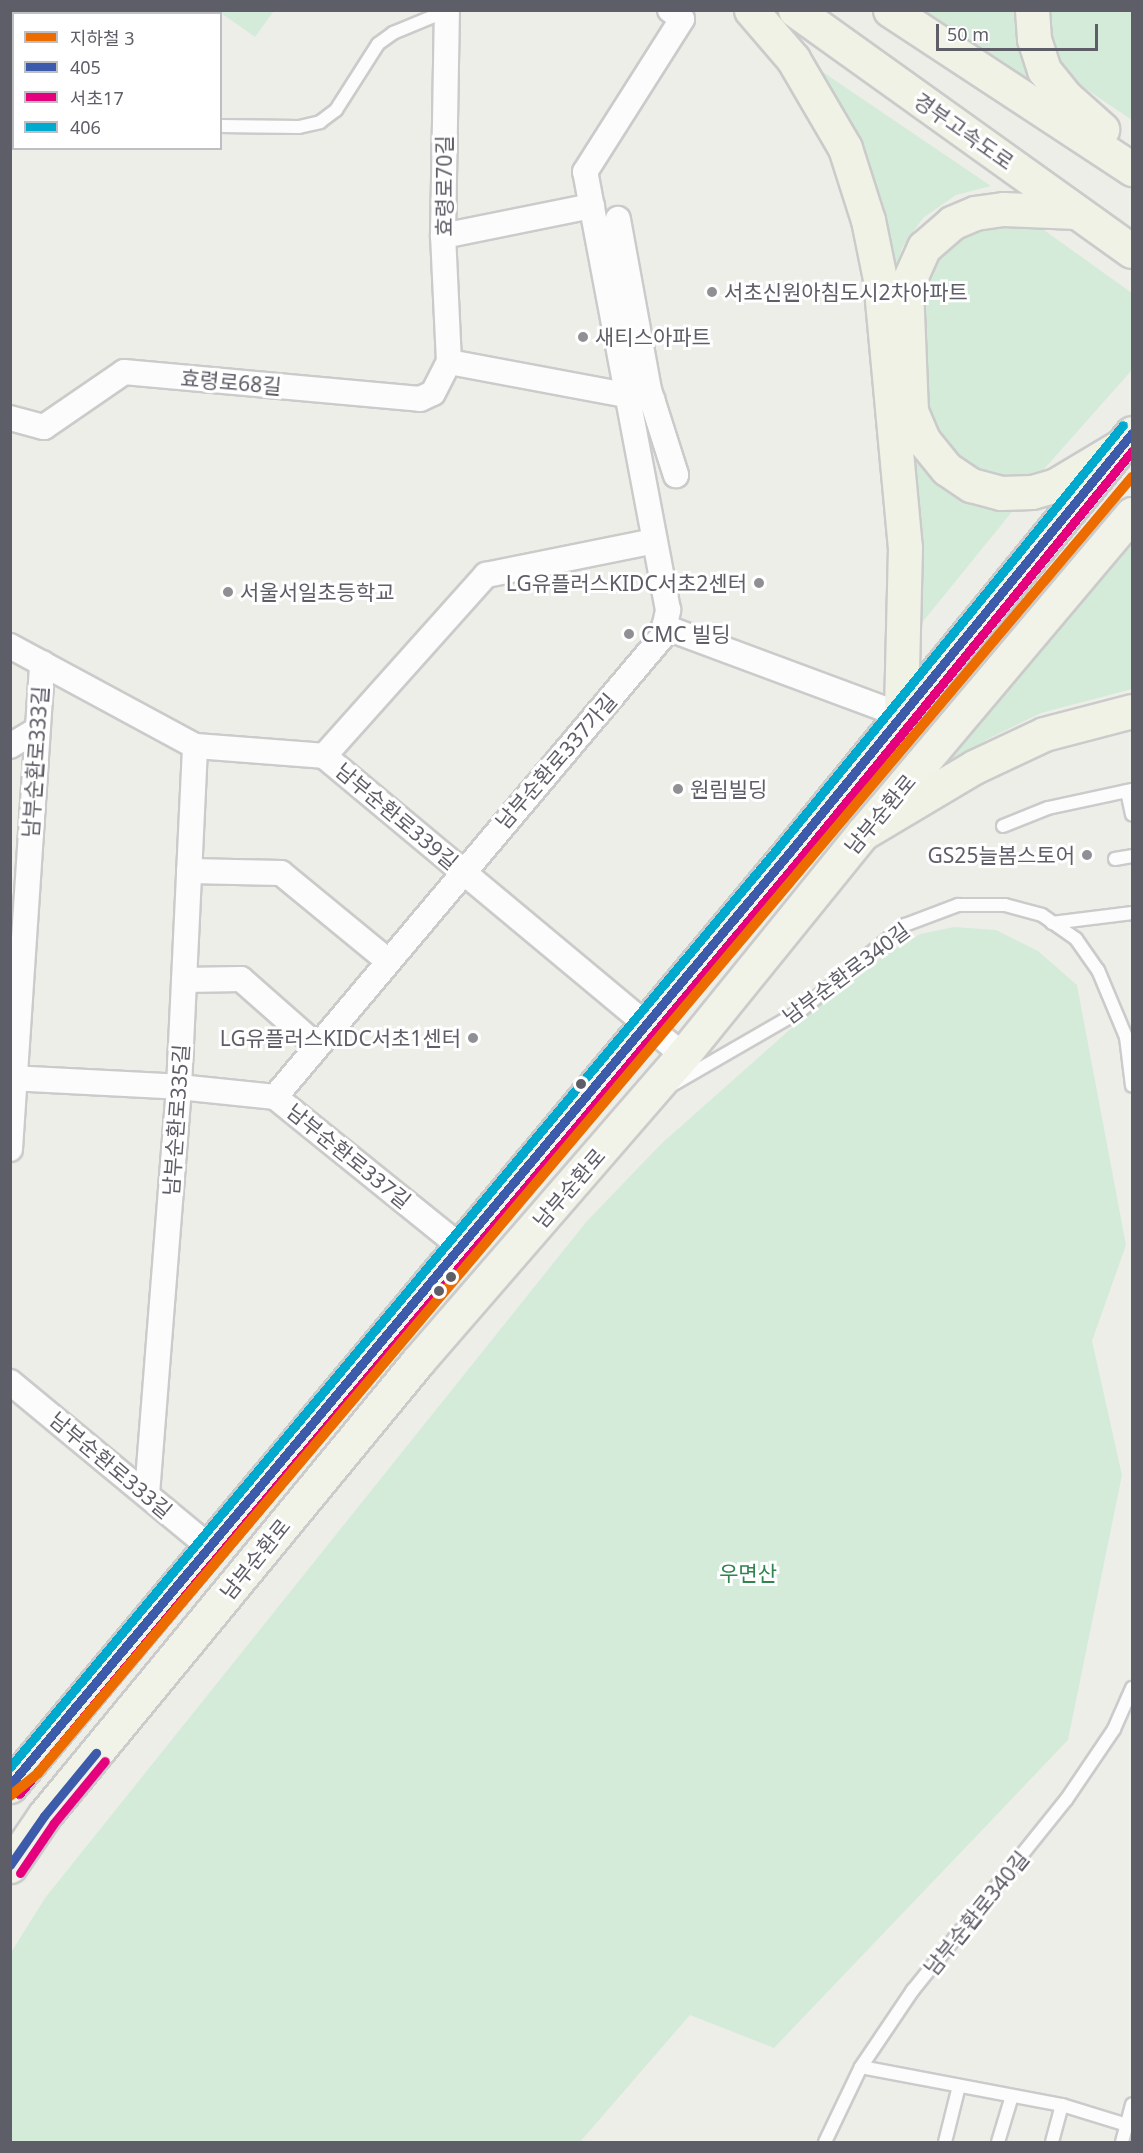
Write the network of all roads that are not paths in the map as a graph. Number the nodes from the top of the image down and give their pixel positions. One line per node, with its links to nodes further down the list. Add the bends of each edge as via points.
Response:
1 (751, 10): 25 (highway, via 794,59 845,148 868,220 880,279 905,548)
2 (795, 10): 11 (highway, 경부고속도로)
3 (890, 10): 9 (highway)
4 (1032, 10): 8 (highway, via 1038,55 1052,82)
5 (447, 11): 7 (lane, via 393,33 378,44 336,110 320,122 299,127); 13 (street, 효령로70길)
6 (676, 15): 10 (street, 남부순환로337가길, via 585,172)
7 (222, 126)
8 (1132, 156)
9 (1132, 169)
10 (592, 206): 13 (street); 16 (street, 남부순환로337가길)
11 (1077, 212): 14 (highway, 경부고속도로); 18 (highway, via 1003,209 975,213 952,223 924,247 912,266 906,287 911,411 924,441 942,464 971,485 993,492 1016,494 1047,489 1074,477)
12 (618, 219): 16 (street, via 649,390 674,470 652,400)
13 (443, 236): 15 (street, 효령로70길)
14 (1132, 251)
15 (449, 362): 16 (street); 17 (street, 효령로68길, via 443,381 433,393 420,399 124,372 44,427)
16 (628, 397): 20 (street, 남부순환로337가길)
17 (10, 418)
18 (1127, 439): 25 (main road, 남부순환로)
19 (1132, 514): 33 (main road, 남부순환로)
20 (655, 541): 21 (street, 남부순환로337가길, via 668,610); 29 (street, via 486,575)
21 (664, 627): 25 (street); 36 (street, 남부순환로337가길, via 662,637)
22 (10, 646): 23 (street, 남부순환로339길)
23 (42, 663): 26 (street, 남부순환로333길); 28 (street, 남부순환로339길)
24 (1132, 711): 33 (highway, via 1044,734 974,767)
25 (901, 715): 42 (main road, 남부순환로)
26 (37, 730): 27 (street); 45 (street, 남부순환로333길)
27 (10, 746)
28 (195, 746): 29 (street, 남부순환로339길); 37 (street, 남부순환로335길)
29 (324, 756): 36 (street, 남부순환로339길)
30 (1130, 791): 31 (lane); 32 (lane, via 1048,808)
31 (1132, 814)
32 (1003, 826)
33 (863, 833): 44 (main road, 남부순환로)
34 (1132, 856): 35 (lane)
35 (1115, 859)
36 (462, 870): 40 (street, 남부순환로337가길); 42 (street, 남부순환로339길)
37 (189, 871): 40 (street, via 281,873); 41 (street, 남부순환로335길)
38 (1132, 913): 39 (lane)
39 (1052, 922): 46 (lane, 남부순환로340길, via 1076,939 1098,970 1126,1037); 49 (lane, 남부순환로340길, via 1042,915 1005,905 958,905 905,925 800,1011)
40 (388, 961): 43 (street, 남부순환로337가길)
41 (184, 980): 43 (street, via 241,979); 47 (street, 남부순환로335길)
42 (648, 1023): 44 (street, 남부순환로339길); 51 (main road, 남부순환로)
43 (317, 1046): 48 (street, 남부순환로337가길)
44 (683, 1055): 49 (main road, 남부순환로)
45 (13, 1078): 47 (street, 남부순환로337길); 50 (street, 남부순환로333길)
46 (1132, 1086)
47 (179, 1087): 48 (street, 남부순환로337길); 53 (street, 남부순환로335길)
48 (275, 1097): 51 (street, 남부순환로337길)
49 (645, 1100): 57 (main road, 남부순환로, via 419,1360 44,1816)
50 (10, 1149)
51 (461, 1247): 54 (main road, 남부순환로)
52 (10, 1382): 53 (street, 남부순환로333길)
53 (147, 1494): 54 (street, 남부순환로333길)
54 (211, 1548): 56 (main road, 남부순환로)
55 (1132, 1688): 58 (lane, 남부순환로340길, via 1114,1729 1066,1800 913,1990)
56 (10, 1786)
57 (10, 1866)
58 (861, 2067): 59 (lane); 64 (lane, 남부순환로340길)
59 (959, 2086): 60 (lane); 65 (lane)
60 (1012, 2096): 62 (lane); 66 (lane)
61 (1132, 2104): 63 (lane)
62 (1062, 2105): 63 (lane); 67 (lane)
63 (1127, 2126): 68 (lane)
64 (825, 2142)
65 (945, 2142)
66 (998, 2142)
67 (1052, 2142)
68 (1122, 2142)

